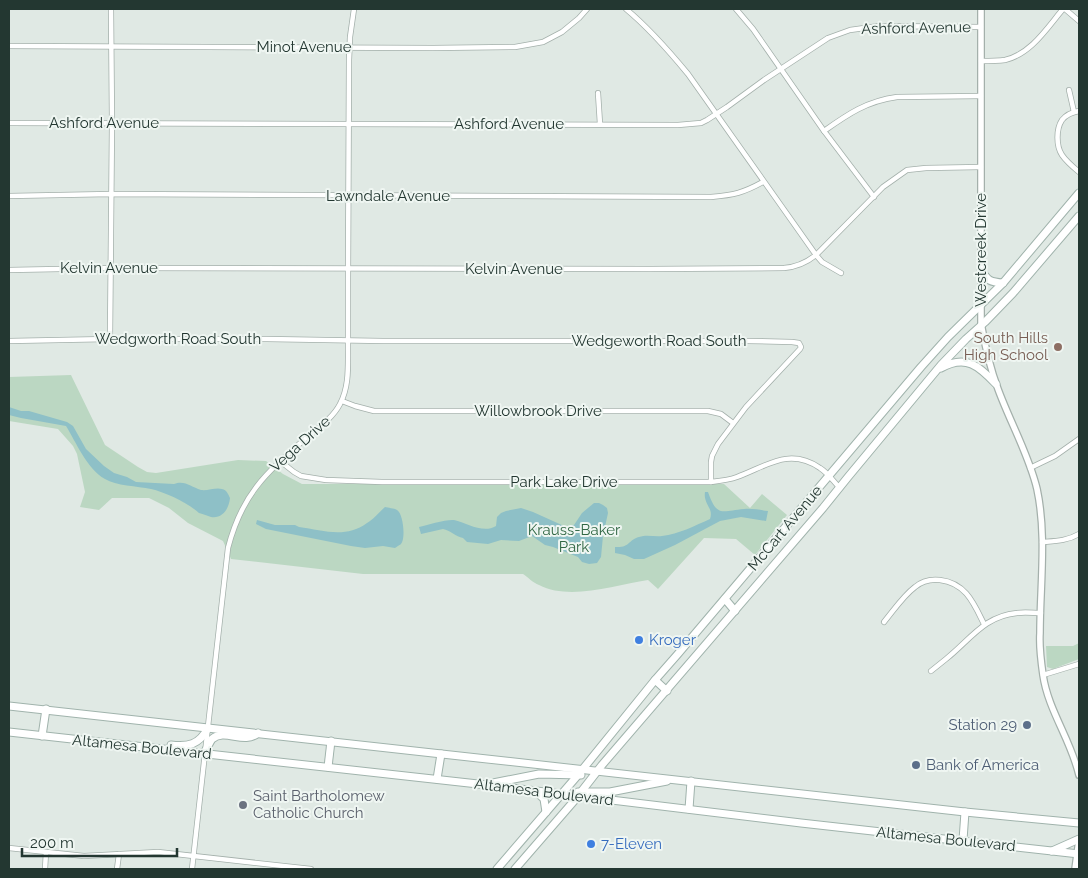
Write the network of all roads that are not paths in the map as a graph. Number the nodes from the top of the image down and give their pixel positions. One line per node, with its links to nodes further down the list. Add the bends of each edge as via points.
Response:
1 (112, 9): 11 (street)
2 (354, 9): 12 (street, Vega Drive)
3 (587, 9): 12 (street, Minot Avenue, via 562,32 527,46)
4 (626, 9): 19 (street, via 672,54)
5 (736, 9): 14 (street)
6 (981, 9): 9 (street, Westcreek Drive)
7 (1064, 9): 8 (street); 13 (street, via 1028,48 1012,58)
8 (1079, 21)
9 (981, 27): 13 (street, Westcreek Drive); 14 (street, Ashford Avenue, via 879,26 850,30 828,38)
10 (9, 46): 11 (street, Minot Avenue)
11 (112, 46): 12 (street, Minot Avenue); 21 (street)
12 (350, 47): 22 (street, Vega Drive)
13 (981, 61): 17 (street, Westcreek Drive)
14 (781, 69): 19 (street, Ashford Avenue); 24 (street)
15 (1070, 90): 18 (street)
16 (598, 94): 23 (street)
17 (981, 96): 24 (street, via 883,99 852,112); 25 (street, Westcreek Drive)
18 (1077, 112): 26 (street, via 1064,118 1058,138 1062,154)
19 (717, 114): 23 (street, Ashford Avenue, via 701,123 678,125); 27 (street)
20 (9, 123): 21 (street, Ashford Avenue)
21 (112, 123): 22 (street, Ashford Avenue); 29 (street)
22 (349, 124): 23 (street, Ashford Avenue); 30 (street, Vega Drive)
23 (600, 124)
24 (824, 131): 32 (street)
25 (981, 167): 32 (street, Kelvin Avenue, via 908,170); 38 (street, Westcreek Drive)
26 (1079, 172)
27 (763, 182): 30 (street, Lawndale Avenue, via 741,193 711,197); 34 (street)
28 (1079, 193): 40 (main road, McCart Avenue)
29 (111, 194): 30 (street, Lawndale Avenue); 31 (street, Lawndale Avenue); 35 (street)
30 (348, 195): 36 (street, Vega Drive)
31 (9, 196)
32 (874, 197): 34 (street, Kelvin Avenue)
33 (1079, 216): 42 (main road, McCart Avenue)
34 (816, 255): 36 (street, Kelvin Avenue, via 799,266 784,268); 39 (street)
35 (111, 268): 36 (street, Kelvin Avenue); 37 (street, Kelvin Avenue); 43 (street)
36 (348, 268): 44 (street, Vega Drive)
37 (9, 270)
38 (981, 270): 40 (main road, via 987,279); 41 (street, Westcreek Drive)
39 (841, 273)
40 (1003, 283): 41 (main road, McCart Avenue)
41 (981, 306): 42 (street, Westcreek Drive); 49 (main road, McCart Avenue, via 948,337)
42 (981, 325): 46 (main road, McCart Avenue); 47 (street, Westcreek Drive)
43 (110, 339): 44 (street, Wedgworth Road South); 45 (street, Wedgworth Road South)
44 (348, 340): 48 (street, Vega Drive, via 347,383); 51 (street, Wedgeworth Road South, via 748,341 799,344 800,350)
45 (9, 341)
46 (937, 371): 47 (main road, via 951,363 969,363 982,369); 50 (main road, McCart Avenue)
47 (996, 384): 54 (street, Westcreek Drive)
48 (342, 402): 51 (street, Willowbrook Drive, via 374,411 708,411 721,414); 53 (street, Vega Drive, via 324,423)
49 (892, 402): 50 (main road); 55 (main road, McCart Avenue)
50 (903, 410): 57 (main road, McCart Avenue)
51 (733, 423): 56 (street, Wedgeworth Road South, via 712,456)
52 (1079, 439): 54 (street)
53 (280, 461): 56 (street, Park Lake Drive, via 301,476 326,480); 72 (street, Vega Drive, via 251,492 232,531)
54 (1030, 468): 59 (street, Westcreek Drive, via 1040,509)
55 (829, 476): 56 (street, Park Lake Drive, via 805,460 787,458 729,480); 57 (street, Park Lake Drive); 60 (main road, McCart Avenue)
56 (711, 482)
57 (839, 487): 61 (main road, McCart Avenue)
58 (1079, 534): 59 (street)
59 (1042, 542): 62 (street, Westcreek Drive)
60 (725, 599): 61 (main road); 68 (main road, McCart Avenue)
61 (735, 611): 69 (main road, McCart Avenue)
62 (1041, 613): 64 (street, via 1011,614); 67 (street, Westcreek Drive)
63 (884, 622): 64 (street, via 914,587 935,579 948,581 964,590)
64 (984, 624): 66 (street)
65 (1079, 664): 67 (street)
66 (931, 671)
67 (1043, 675): 83 (street, Westcreek Drive, via 1047,694)
68 (656, 680): 69 (main road); 82 (main road, McCart Avenue)
69 (667, 691): 81 (main road, McCart Avenue)
70 (9, 706): 71 (main road, Altamesa Boulevard)
71 (46, 709): 72 (main road, Altamesa Boulevard); 75 (main road)
72 (208, 728): 74 (main road, Altamesa Boulevard); 77 (main road, via 190,745); 78 (street, Vega Drive)
73 (9, 732): 75 (main road, Altamesa Boulevard)
74 (258, 733): 76 (main road, Altamesa Boulevard); 78 (main road, via 250,738 217,737 212,739)
75 (42, 736): 77 (main road, Altamesa Boulevard)
76 (331, 741): 79 (main road, Altamesa Boulevard); 80 (main road)
77 (148, 747): 78 (main road, Altamesa Boulevard)
78 (204, 753): 80 (main road, Altamesa Boulevard); 102 (street, Vega Drive)
79 (441, 754): 82 (main road, Altamesa Boulevard); 84 (main road)
80 (328, 767): 84 (main road, Altamesa Boulevard)
81 (598, 771): 82 (main road, Altamesa Boulevard); 85 (main road, Altamesa Boulevard); 90 (main road, McCart Avenue)
82 (580, 772): 87 (main road, via 539,774); 89 (main road, McCart Avenue)
83 (1079, 775)
84 (437, 779): 87 (main road, Altamesa Boulevard)
85 (674, 779): 86 (main road, Altamesa Boulevard); 90 (main road, via 610,792)
86 (691, 781): 91 (main road); 93 (main road, Altamesa Boulevard)
87 (487, 785): 88 (main road, Altamesa Boulevard)
88 (535, 790): 89 (main road, Altamesa Boulevard); 92 (main road, via 544,798)
89 (561, 794): 90 (main road, Altamesa Boulevard); 92 (main road, McCart Avenue)
90 (580, 794): 91 (main road, Altamesa Boulevard); 110 (main road, McCart Avenue)
91 (689, 809): 95 (main road, Altamesa Boulevard)
92 (546, 812): 109 (main road, McCart Avenue)
93 (965, 812): 94 (main road, Altamesa Boulevard); 95 (main road)
94 (1079, 823)
95 (963, 840): 98 (main road, Altamesa Boulevard)
96 (1079, 840): 98 (main road); 101 (street)
97 (9, 848): 99 (street)
98 (1052, 851): 101 (main road, Altamesa Boulevard)
99 (46, 852): 100 (street, via 84,856); 104 (street)
100 (119, 854): 102 (street, via 158,852); 105 (street)
101 (1078, 854): 111 (street)
102 (193, 855): 103 (street); 106 (street, Vega Drive)
103 (262, 863): 107 (street); 108 (street)
104 (44, 869)
105 (117, 869)
106 (192, 869)
107 (262, 869)
108 (311, 869)
109 (497, 869)
110 (516, 869)
111 (1075, 869)

